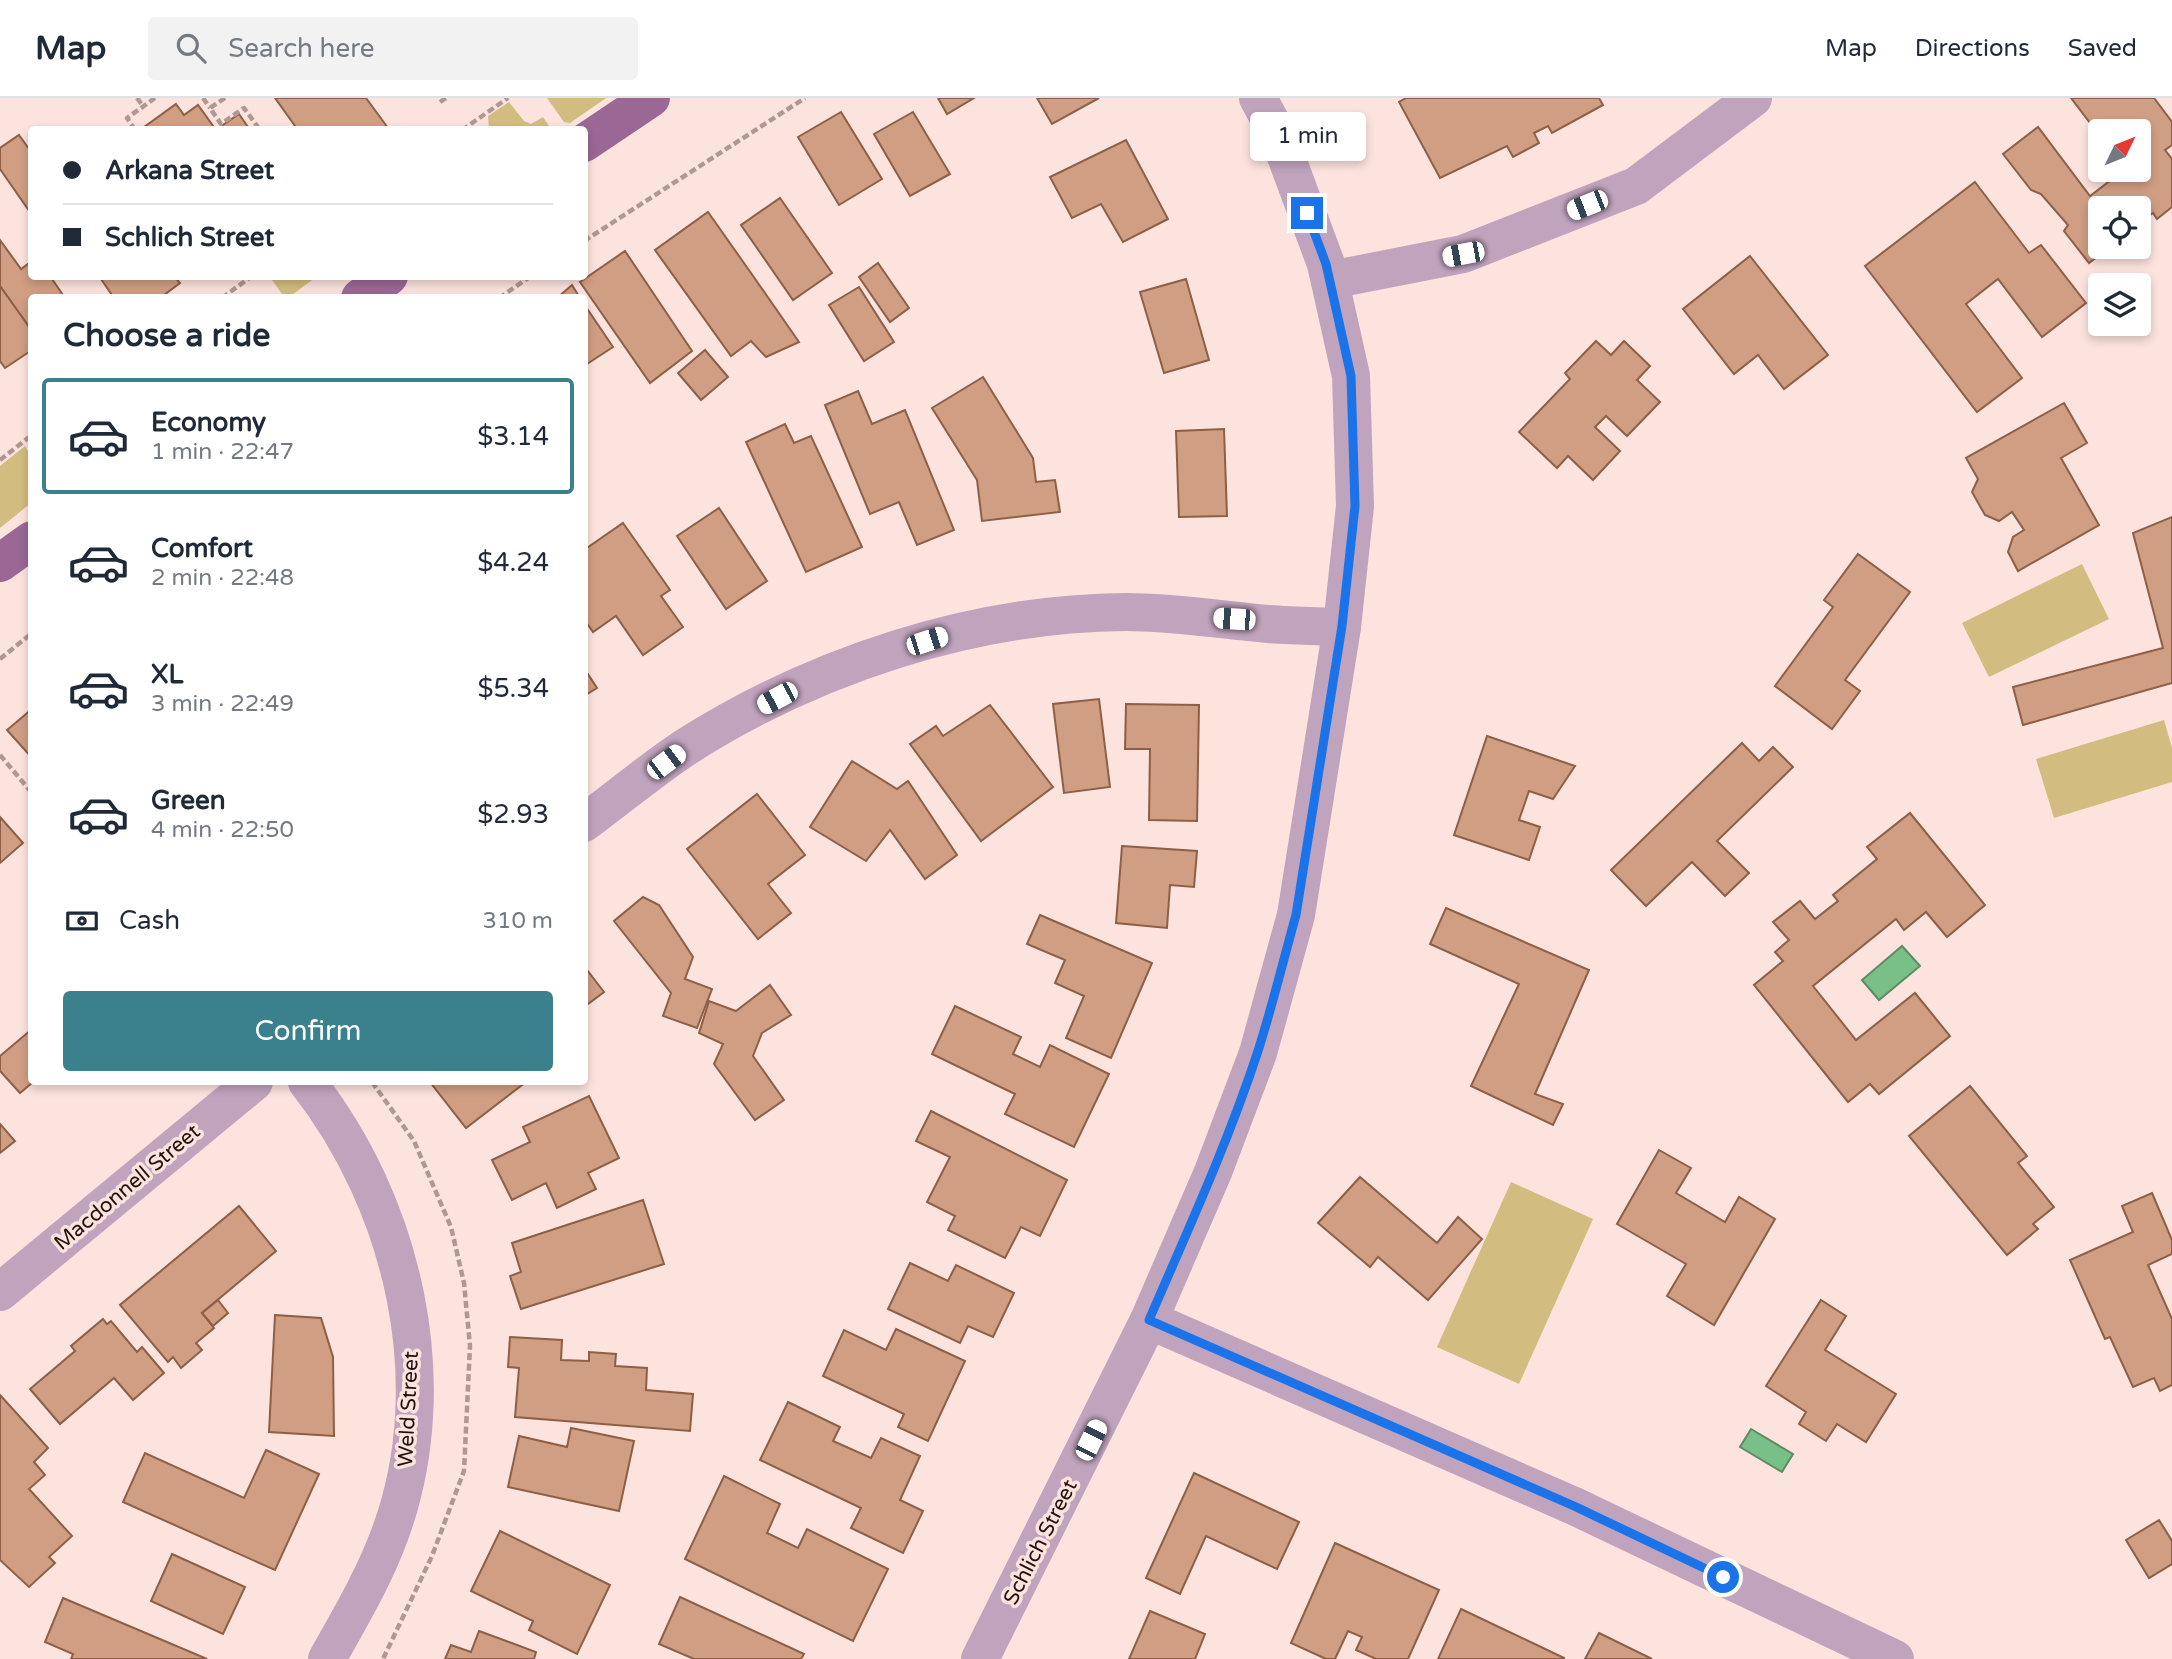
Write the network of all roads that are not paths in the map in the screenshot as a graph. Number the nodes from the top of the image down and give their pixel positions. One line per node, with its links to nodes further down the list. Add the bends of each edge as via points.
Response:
1 (651, 98): 4 (main road)
2 (1258, 98): 6 (street, Schlich Street, via 1278,135)
3 (1753, 98): 6 (street, via 1636,186 1463,254)
4 (588, 140)
5 (384, 280): 7 (main road)
6 (1330, 280): 10 (street, Schlich Street, via 1352,389 1355,506)
7 (365, 294)
8 (28, 543): 9 (main road)
9 (0, 563)
10 (1342, 626): 11 (street, via 1126,612 1037,618 950,634 777,698 686,747); 15 (street, Schlich Street, via 1293,928 1258,1053)
11 (588, 820)
12 (250, 1085): 14 (street, Macdonnell Street)
13 (309, 1085): 16 (street, Weld Street, via 354,1152 397,1256 416,1359 410,1455 391,1531)
14 (0, 1292)
15 (1149, 1320): 17 (street, Schlich Street); 18 (street, via 1574,1506)
16 (327, 1659)
17 (980, 1659)
18 (1895, 1659)

